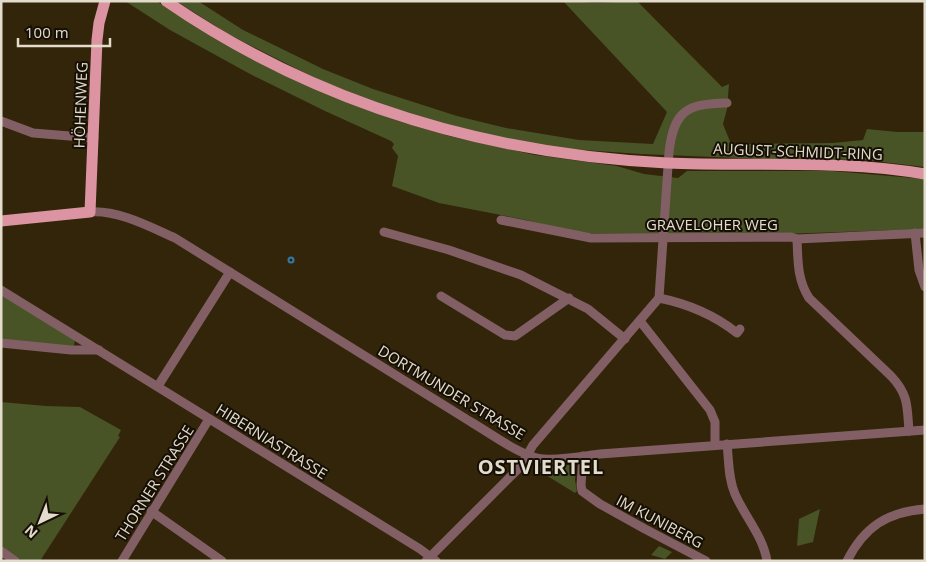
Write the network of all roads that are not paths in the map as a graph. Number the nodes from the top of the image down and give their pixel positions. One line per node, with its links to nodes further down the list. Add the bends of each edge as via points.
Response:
1 (105, 1): 5 (main road, HÖHENWEG, via 97,40)
2 (166, 1): 6 (main road, AUGUST-SCHMIDT-RING, via 269,62 368,105 424,124 538,150)
3 (727, 103): 6 (street, via 696,106 681,116 671,137)
4 (1, 121): 5 (street, via 33,133)
5 (94, 138): 8 (main road, HÖHENWEG)
6 (669, 163): 7 (main road, AUGUST-SCHMIDT-RING, via 840,166); 14 (street)
7 (925, 174)
8 (90, 212): 10 (main road, DORTMUNDER STRASSE); 16 (street, DORTMUNDER STRASSE, via 99,211 151,227)
9 (502, 220): 14 (street, GRAVELOHER WEG, via 591,238)
10 (1, 222)
11 (384, 232): 20 (street, via 486,262)
12 (915, 233): 13 (street, GRAVELOHER WEG); 15 (street, GRAVELOHER WEG); 17 (street, via 919,270)
13 (925, 233)
14 (664, 237): 15 (street, GRAVELOHER WEG); 21 (street)
15 (797, 239): 30 (street, via 798,273 808,298 901,388 906,398)
16 (230, 272): 27 (street); 33 (street, DORTMUNDER STRASSE)
17 (925, 287)
18 (1, 290): 26 (street, HIBERNIASTRASSE)
19 (441, 296): 20 (street, via 510,337)
20 (569, 298): 24 (street, via 588,308)
21 (659, 298): 22 (street); 23 (street, via 698,308 737,333)
22 (640, 321): 24 (street); 32 (street, via 710,410 715,422)
23 (740, 329)
24 (624, 339): 33 (street, via 533,444)
25 (1, 343): 26 (street)
26 (99, 350): 27 (street, HIBERNIASTRASSE)
27 (158, 386): 28 (street, HIBERNIASTRASSE)
28 (209, 419): 36 (street, THORNER STRASSE); 38 (street, HIBERNIASTRASSE)
29 (925, 430): 30 (street, DORTMUNDER STRASSE)
30 (909, 431): 31 (street, DORTMUNDER STRASSE)
31 (727, 444): 32 (street, DORTMUNDER STRASSE); 43 (street, via 730,482 761,540)
32 (715, 446): 34 (street, DORTMUNDER STRASSE)
33 (528, 454): 34 (street, DORTMUNDER STRASSE, via 546,458); 38 (street, via 521,466)
34 (583, 456): 42 (street, IM KUNIBERG, via 582,491 612,511)
35 (925, 509): 44 (street, via 907,510 880,522 863,534)
36 (151, 511): 40 (street, THORNER STRASSE); 41 (street)
37 (1, 551): 39 (street)
38 (431, 559)
39 (15, 561)
40 (122, 561)
41 (222, 561)
42 (706, 561)
43 (767, 561)
44 (847, 561)

